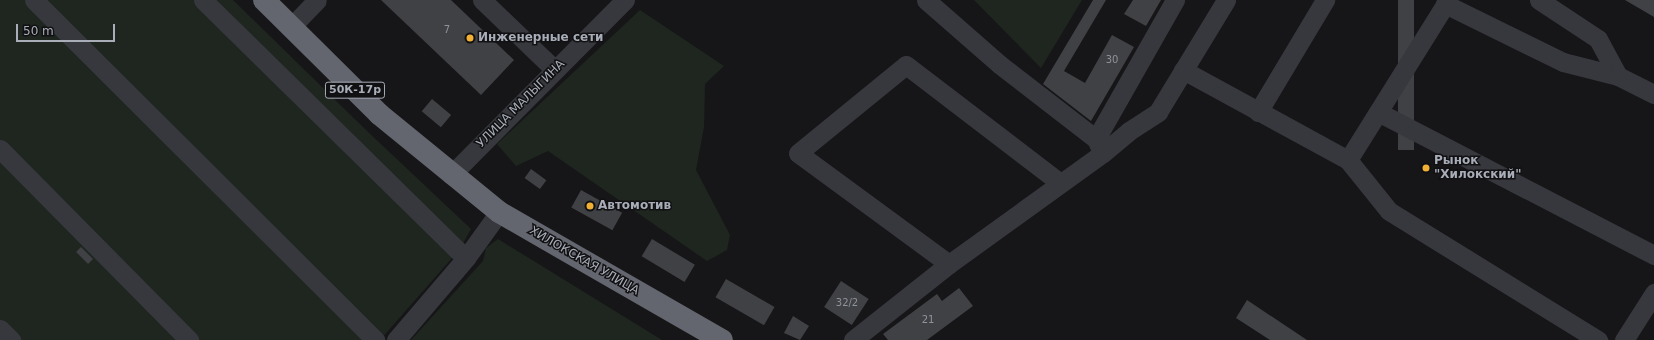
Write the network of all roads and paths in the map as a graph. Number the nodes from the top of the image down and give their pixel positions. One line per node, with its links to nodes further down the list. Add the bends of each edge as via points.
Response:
1 (34, 0): 33 (street)
2 (204, 0): 27 (street)
3 (264, 0): 13 (highway, 50К-17р)
4 (317, 0): 13 (street)
5 (482, 0): 14 (street)
6 (625, 0): 14 (street, УЛИЦА МАЛЫГИНА)
7 (926, 0): 20 (street)
8 (1175, 0): 20 (street)
9 (1226, 0): 15 (street)
10 (1325, 0): 18 (street)
11 (1539, 0): 16 (street, via 1598,39)
12 (1447, 2): 16 (street, via 1563,62); 19 (street)
13 (291, 27): 23 (highway, 50К-17р, via 379,114)
14 (555, 70): 23 (street, УЛИЦА МАЛЫГИНА)
15 (1183, 70): 18 (street); 20 (street, via 1158,112)
16 (1618, 76): 17 (street)
17 (1654, 94)
18 (1258, 112): 22 (street)
19 (1378, 112): 22 (street); 26 (street)
20 (1099, 146): 24 (street)
21 (0, 149): 32 (street)
22 (1348, 160): 37 (street, via 1389,211)
23 (451, 175): 25 (highway, ХИЛОКСКАЯ УЛИЦА)
24 (1059, 182): 28 (street); 28 (street, via 906,65 798,153)
25 (499, 212): 27 (street); 35 (highway, ХИЛОКСКАЯ УЛИЦА)
26 (1654, 256)
27 (466, 258): 34 (street)
28 (949, 264): 36 (street)
29 (1654, 293): 38 (street)
30 (0, 329): 31 (street)
31 (10, 340)
32 (189, 340)
33 (375, 340)
34 (396, 340)
35 (722, 340)
36 (853, 340)
37 (1598, 340)
38 (1624, 340)

